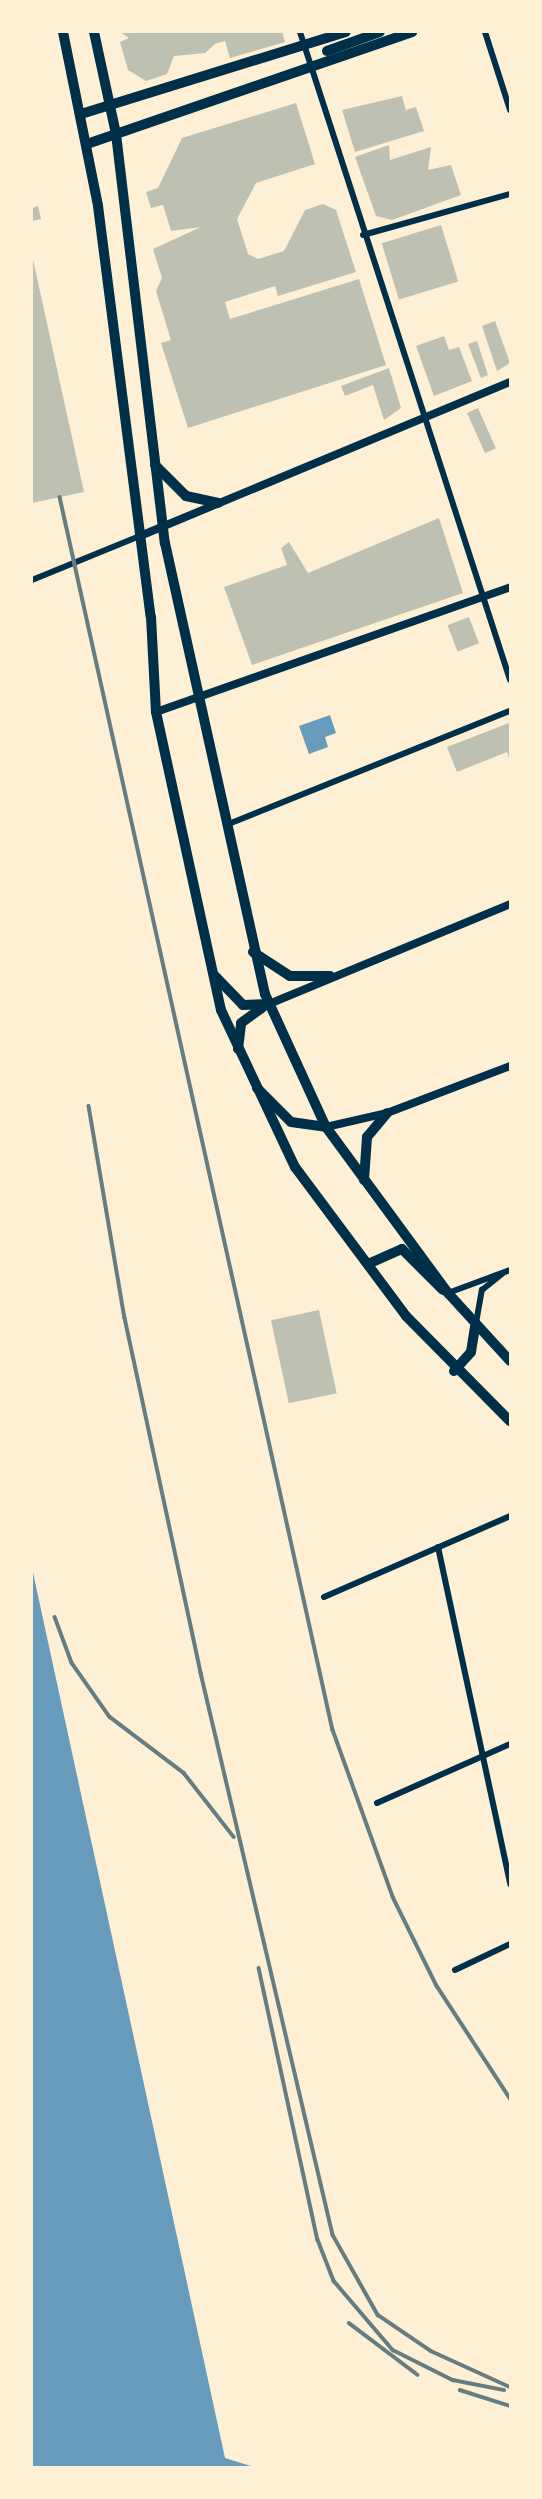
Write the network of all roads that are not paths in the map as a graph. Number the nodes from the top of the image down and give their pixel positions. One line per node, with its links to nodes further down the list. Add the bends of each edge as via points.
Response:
1 (63, 32): 13 (highway)
2 (94, 32): 11 (highway)
3 (300, 32): 8 (street)
4 (346, 32): 8 (main road)
5 (380, 32): 9 (main road)
6 (412, 32): 10 (main road)
7 (485, 32): 12 (street)
8 (304, 46): 10 (street); 11 (main road)
9 (327, 51)
10 (311, 69): 14 (main road); 17 (street)
11 (111, 105): 13 (main road); 14 (highway)
12 (510, 110)
13 (81, 114): 15 (highway)
14 (116, 134): 15 (main road); 20 (highway)
15 (87, 144): 23 (highway)
16 (510, 194): 17 (street)
17 (363, 235): 19 (street)
18 (510, 382): 19 (street)
19 (422, 419): 21 (street); 26 (street)
20 (155, 465): 21 (highway, via 186,496); 22 (highway)
21 (218, 503): 22 (street)
22 (163, 527): 23 (street); 28 (highway)
23 (140, 536): 24 (street); 30 (highway)
24 (32, 580)
25 (510, 587): 26 (street)
26 (480, 598): 27 (street); 28 (street)
27 (510, 680)
28 (198, 700): 30 (street); 31 (highway)
29 (510, 710): 31 (street)
30 (156, 712): 34 (highway)
31 (226, 825): 33 (highway)
32 (510, 904): 35 (street)
33 (253, 952): 35 (highway, via 290,976); 36 (highway)
34 (209, 969): 36 (highway, via 232,999); 37 (highway)
35 (330, 976): 36 (street)
36 (269, 1004): 37 (highway, via 241,1023); 41 (highway)
37 (237, 1055): 39 (highway)
38 (510, 1066): 40 (street)
39 (246, 1075): 41 (highway, via 285,1118); 43 (highway, via 295,1167)
40 (387, 1113): 41 (street); 42 (highway, via 367,1137)
41 (326, 1127): 42 (highway)
42 (364, 1180): 45 (highway)
43 (368, 1264): 45 (highway, via 402,1249 428,1282); 48 (highway)
44 (507, 1272): 45 (street); 46 (street, via 482,1290)
45 (448, 1293): 46 (highway)
46 (475, 1326): 47 (highway); 48 (highway, via 471,1352)
47 (510, 1361)
48 (454, 1371): 49 (highway)
49 (510, 1421)
50 (510, 1516): 51 (street)
51 (438, 1547): 52 (street); 54 (street)
52 (324, 1597)
53 (510, 1744): 54 (street)
54 (484, 1756): 55 (street); 56 (street)
55 (377, 1803)
56 (510, 1884)
57 (510, 1944): 58 (street)
58 (455, 1970)

